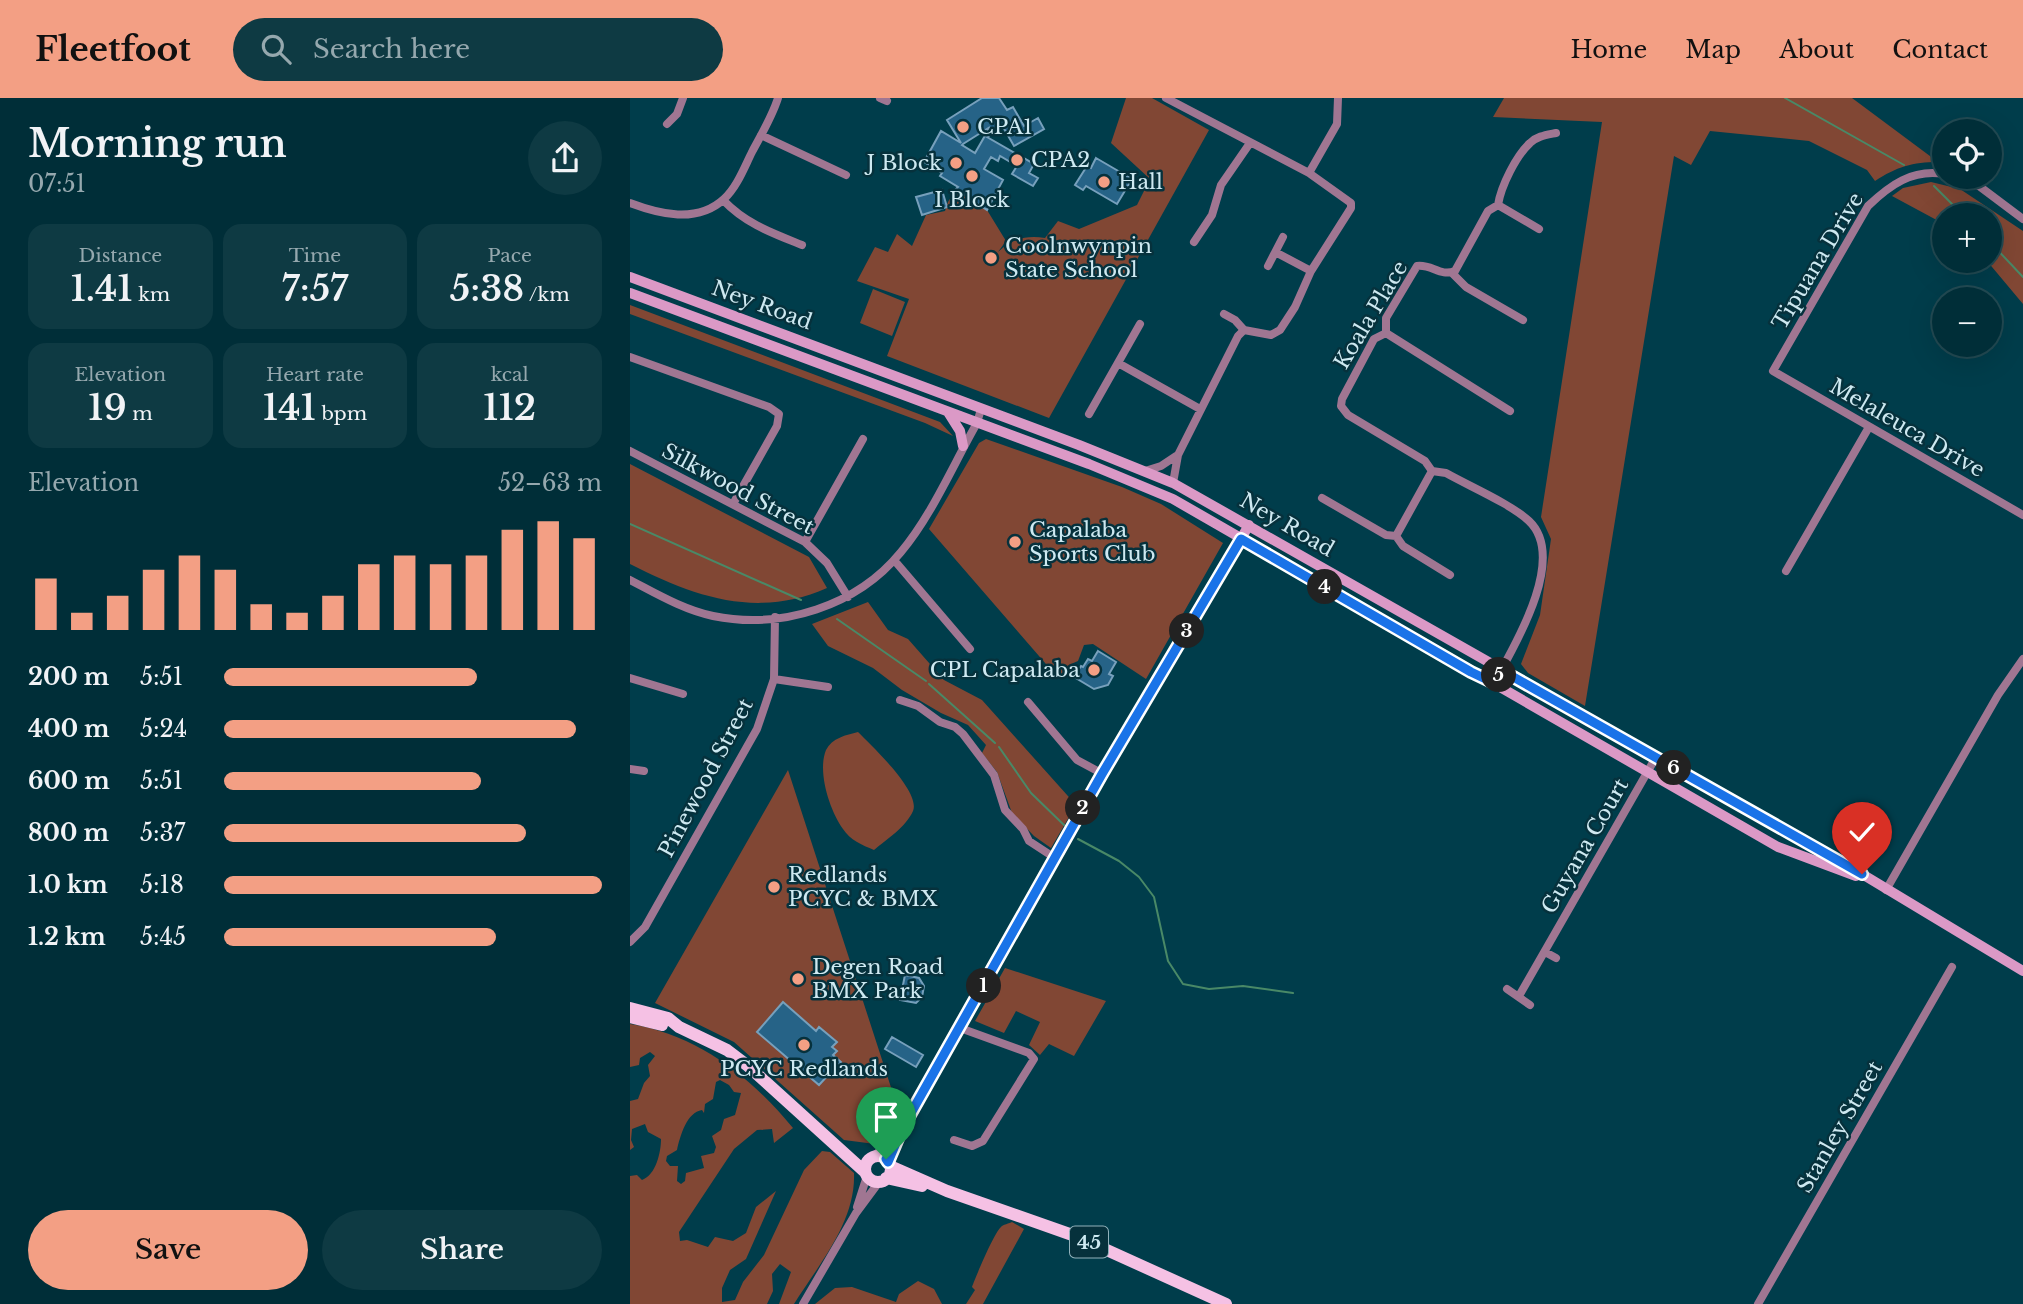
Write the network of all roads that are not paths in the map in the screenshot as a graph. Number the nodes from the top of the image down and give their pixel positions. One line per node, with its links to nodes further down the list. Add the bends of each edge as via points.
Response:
1 (683, 98): 5 (street)
2 (778, 98): 7 (street)
3 (1166, 98): 8 (street)
4 (1338, 98): 9 (street, via 1337,124)
5 (667, 124)
6 (1556, 133): 15 (street, via 1528,145)
7 (761, 135): 11 (street); 13 (street)
8 (1250, 143): 9 (street); 19 (street, via 1221,185 1212,215)
9 (1309, 173): 23 (street, via 1344,196 1351,208)
10 (1932, 173): 34 (street, Tipuana Drive, via 1906,177 1868,206)
11 (846, 175)
12 (1983, 189): 16 (street)
13 (723, 200): 14 (street, via 698,212 676,215); 20 (street, via 756,227)
14 (630, 204)
15 (1498, 205): 17 (street); 24 (street, via 1489,211)
16 (2023, 219)
17 (1539, 229)
18 (1283, 237): 21 (street)
19 (1194, 242)
20 (802, 245)
21 (1277, 253): 22 (street); 23 (street)
22 (1268, 266)
23 (1311, 271): 30 (street, via 1280,330 1271,335)
24 (1452, 273): 28 (street, via 1466,288); 31 (street, Koala Place, via 1417,266 1386,318)
25 (630, 277): 35 (main road, Ney Road)
26 (630, 293): 38 (main road, Ney Road)
27 (1224, 314): 30 (street)
28 (1523, 320)
29 (1140, 324): 33 (street)
30 (1244, 330): 36 (street)
31 (1386, 333): 37 (street); 47 (street, Koala Place, via 1374,340 1341,406 1348,415 1425,461)
32 (630, 357): 50 (street, via 779,414 778,426)
33 (1118, 363): 36 (street); 39 (street)
34 (1773, 371): 41 (street, Melaleuca Drive)
35 (981, 409): 40 (street); 46 (main road, Ney Road)
36 (1200, 410): 45 (street)
37 (1510, 411)
38 (947, 412): 40 (main road, Ney Road); 43 (main road, via 960,431)
39 (1089, 414)
40 (977, 423): 43 (street); 54 (main road, Ney Road, via 1172,499)
41 (1869, 426): 51 (street, Melaleuca Drive); 57 (street)
42 (863, 439): 55 (street)
43 (963, 446): 56 (street)
44 (630, 452): 50 (street, Silkwood Street)
45 (1178, 455): 46 (street); 48 (street)
46 (1145, 471): 48 (main road, Ney Road)
47 (1432, 471): 53 (street); 64 (street, Koala Place, via 1446,473 1524,517 1541,537 1536,597)
48 (1173, 483): 52 (main road, Ney Road)
49 (1322, 498): 53 (street, via 1386,535)
50 (733, 504): 55 (street, Silkwood Street)
51 (2023, 515)
52 (1249, 525): 54 (main road); 64 (main road, Ney Road)
53 (1396, 536): 58 (street, via 1403,546)
54 (1241, 539): 67 (main road, Ney Road); 76 (main road)
55 (805, 542): 60 (street, Silkwood Street, via 827,563)
56 (894, 560): 60 (street); 62 (street)
57 (1786, 570)
58 (1450, 575)
59 (630, 580): 61 (street, via 712,616)
60 (848, 597): 61 (street, via 797,615)
61 (775, 617): 66 (street, Pinewood Street)
62 (970, 649)
63 (2023, 659): 78 (street)
64 (1501, 670): 67 (street, Koala Place); 72 (main road, Ney Road)
65 (630, 678): 69 (street)
66 (774, 679): 68 (street); 79 (street, Pinewood Street, via 757,729 645,927)
67 (1494, 683): 75 (main road, Ney Road)
68 (828, 687)
69 (683, 694)
70 (900, 700): 77 (street, via 963,734 994,775 1005,810 1029,841)
71 (1028, 702): 76 (street, via 1077,760)
72 (1656, 757): 75 (street, Guyana Court); 78 (main road, Ney Road)
73 (630, 769): 74 (street)
74 (644, 771)
75 (1648, 772): 78 (main road, Ney Road, via 1778,847); 80 (street, Guyana Court)
76 (1102, 774): 77 (main road)
77 (1055, 858): 90 (main road)
78 (1886, 890): 83 (main road, Ney Road)
79 (630, 942)
80 (1545, 952): 81 (street); 85 (street, Guyana Court)
81 (1556, 958)
82 (1952, 967): 100 (street, Stanley Street)
83 (2023, 971)
84 (1507, 989): 85 (street)
85 (1519, 996): 86 (street)
86 (1530, 1005)
87 (630, 1008): 89 (main road, 45, via 668,1018)
88 (630, 1017): 89 (main road, 45)
89 (679, 1027): 93 (main road, 45, via 727,1050)
90 (960, 1028): 91 (main road); 92 (street, via 1029,1053 1034,1059 983,1141 972,1146)
91 (902, 1129): 94 (main road); 95 (main road)
92 (954, 1140)
93 (840, 1149): 94 (main road, 45, via 858,1157); 96 (main road, 45)
94 (873, 1157): 95 (main road, 45); 96 (main road)
95 (886, 1172): 96 (main road, 45); 97 (street); 99 (main road, 45, via 1065,1232)
96 (866, 1174): 97 (street)
97 (856, 1213): 98 (street)
98 (803, 1304)
99 (1226, 1304)
100 (1758, 1304)

